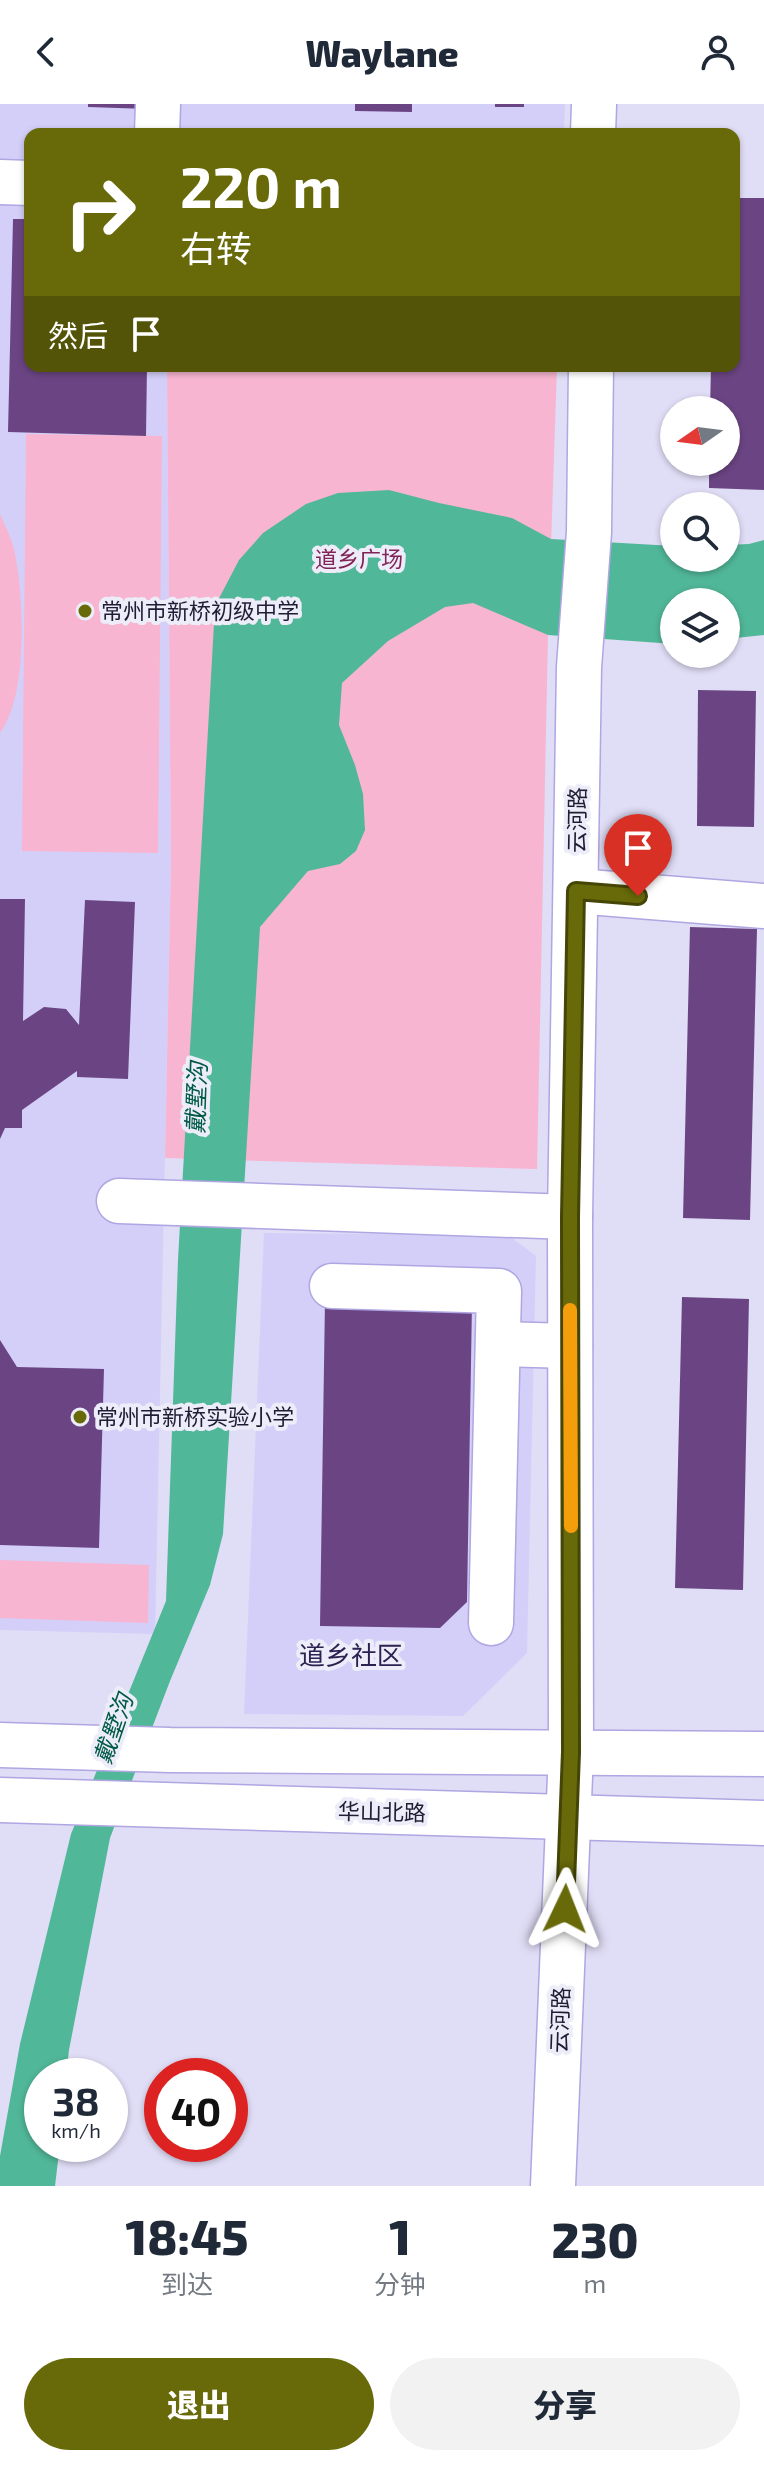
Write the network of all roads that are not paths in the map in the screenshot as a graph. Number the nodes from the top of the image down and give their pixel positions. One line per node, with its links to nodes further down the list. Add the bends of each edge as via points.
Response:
1 (158, 104): 3 (street)
2 (594, 104): 4 (street)
3 (157, 128)
4 (593, 128)
5 (0, 182): 6 (street)
6 (24, 183)
7 (591, 372): 8 (street, 云河路)
8 (576, 891): 9 (street); 11 (street, 云河路)
9 (764, 906)
10 (119, 1201): 11 (street)
11 (570, 1217): 14 (street, 云河路)
12 (332, 1286): 13 (street, via 499,1291)
13 (498, 1344): 14 (street); 15 (street)
14 (570, 1346): 17 (street, 云河路)
15 (491, 1623)
16 (0, 1745): 17 (street)
17 (571, 1752): 18 (street); 20 (street, 云河路)
18 (764, 1754)
19 (0, 1800): 20 (street, 华山北路)
20 (568, 1817): 21 (street, 华山北路); 22 (street, 云河路)
21 (764, 1823)
22 (553, 2186)

